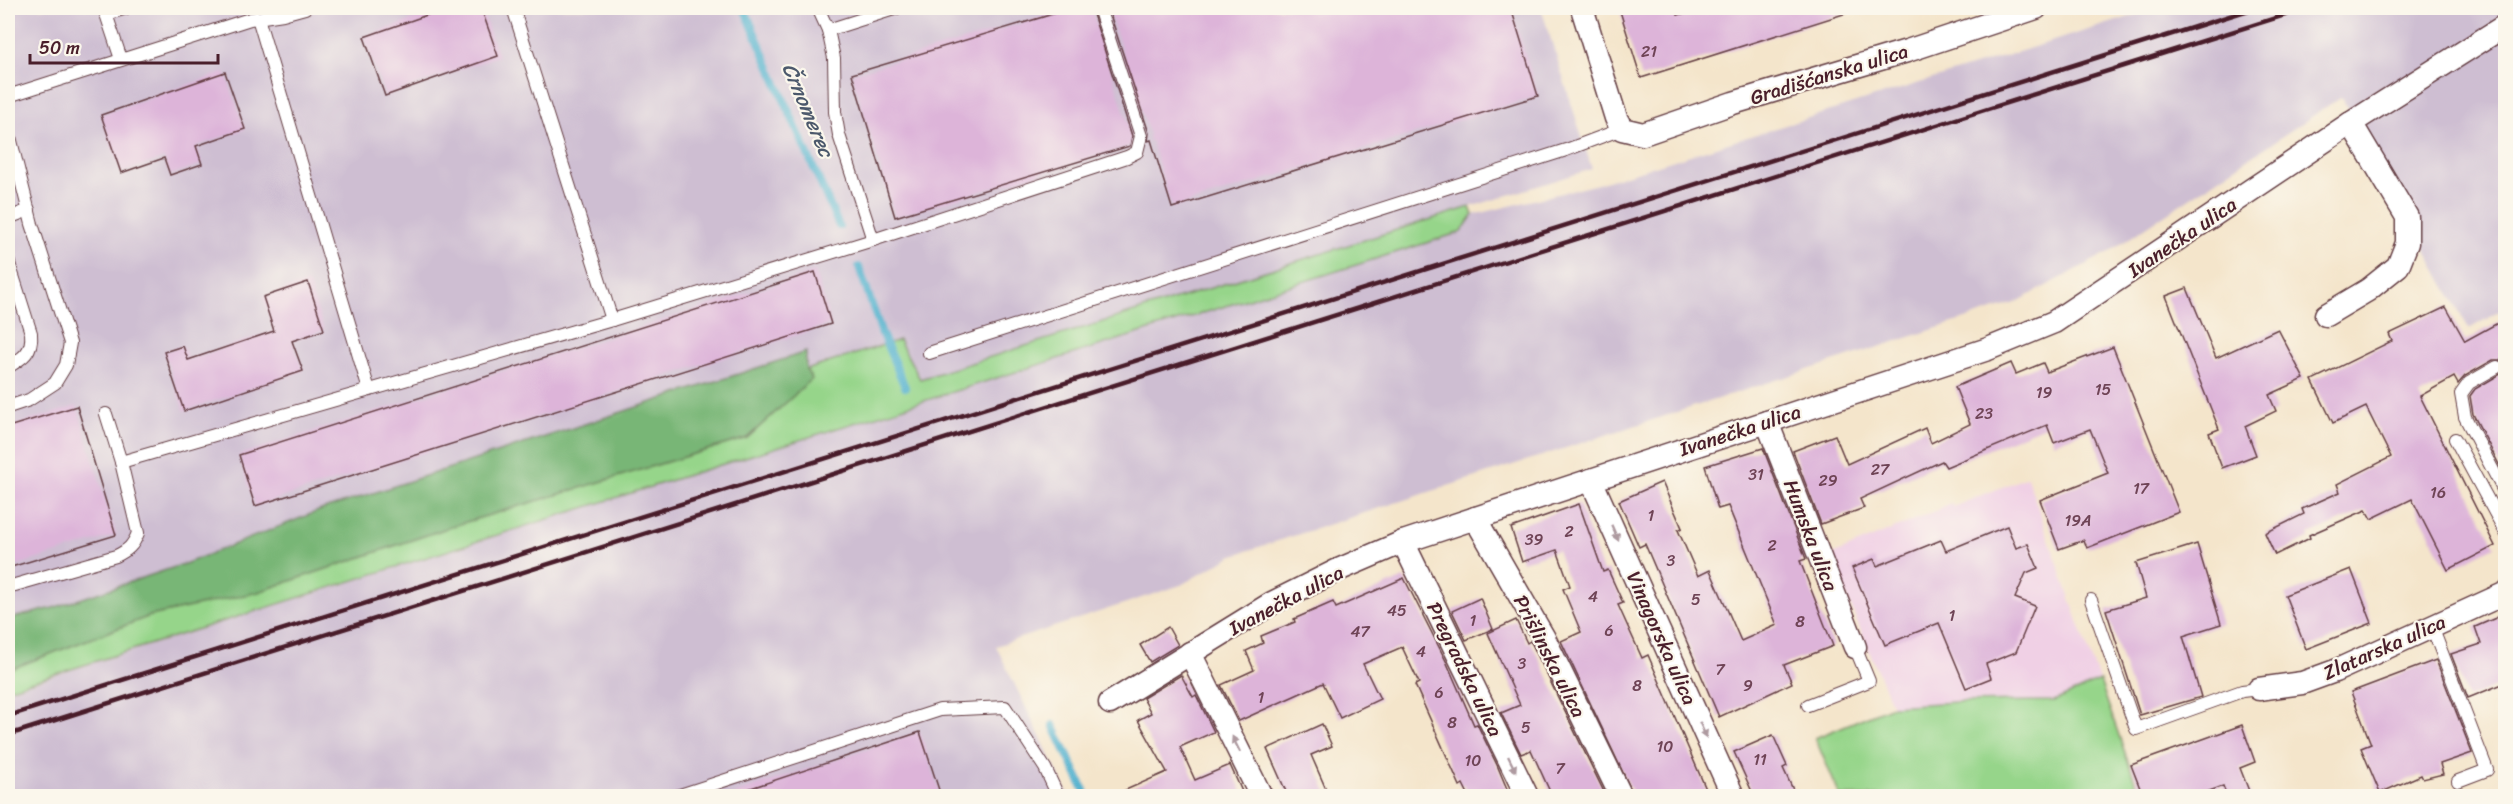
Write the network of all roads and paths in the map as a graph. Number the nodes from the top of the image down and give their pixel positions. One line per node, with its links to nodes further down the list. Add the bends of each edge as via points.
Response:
1 (126, 8): 9 (lane)
2 (304, 8): 10 (lane)
3 (513, 8): 23 (lane)
4 (818, 8): 12 (lane)
5 (897, 8): 12 (lane)
6 (1099, 8): 20 (lane, via 1137,120 1141,136 1137,152)
7 (1582, 8): 17 (street)
8 (2036, 8): 17 (street, Gradišćanska ulica, via 1643,134)
9 (105, 11): 13 (lane)
10 (258, 18): 13 (lane); 27 (lane)
11 (2505, 25): 15 (street, Ivanečka ulica)
12 (828, 30): 20 (lane, via 834,57 838,135)
13 (121, 59): 14 (lane)
14 (8, 96)
15 (2351, 123): 22 (street, via 2407,217 2407,243 2398,266); 30 (street, Ivanečka ulica, via 2054,322 1988,349)
16 (8, 129): 18 (lane)
17 (1622, 129): 24 (lane)
18 (29, 210): 19 (lane); 28 (lane, via 70,344 66,365 55,383 29,400)
19 (8, 223)
20 (873, 240): 23 (lane)
21 (8, 260): 25 (lane, via 32,344 27,354)
22 (2326, 315)
23 (612, 320): 27 (lane)
24 (929, 352)
25 (8, 367)
26 (2497, 367): 34 (lane, via 2469,383 2461,394 2464,417)
27 (369, 390): 32 (lane)
28 (8, 407)
29 (106, 414): 32 (lane)
30 (1767, 422): 33 (street, Ivanečka ulica); 42 (street, Humska ulica)
31 (2455, 440): 36 (lane)
32 (121, 462): 38 (lane, via 138,533 128,550)
33 (1591, 480): 35 (street, Ivanečka ulica); 53 (street, Vinagorska ulica, one-way to 53)
34 (2505, 495)
35 (1475, 518): 37 (street, Ivanečka ulica); 52 (street, Prišlinska ulica, via 1544,638)
36 (2505, 533)
37 (1403, 542): 43 (street, Ivanečka ulica, via 1272,603); 51 (street, Pregradska ulica, one-way to 51)
38 (8, 587)
39 (2505, 593): 41 (street, Zlatarska ulica)
40 (2091, 600): 44 (lane, via 2136,729)
41 (2432, 627): 44 (street, Zlatarska ulica, via 2302,683); 47 (lane, via 2487,770)
42 (1855, 647): 46 (lane, via 1869,681)
43 (1190, 653): 45 (street, Ivanečka ulica); 50 (street, one-way to 43)
44 (2259, 688)
45 (1110, 703)
46 (1808, 705)
47 (2458, 781)
48 (677, 796): 49 (lane, via 940,710 1005,707 1045,768)
49 (1058, 796)
50 (1262, 796)
51 (1527, 796)
52 (1620, 796)
53 (1733, 796)

